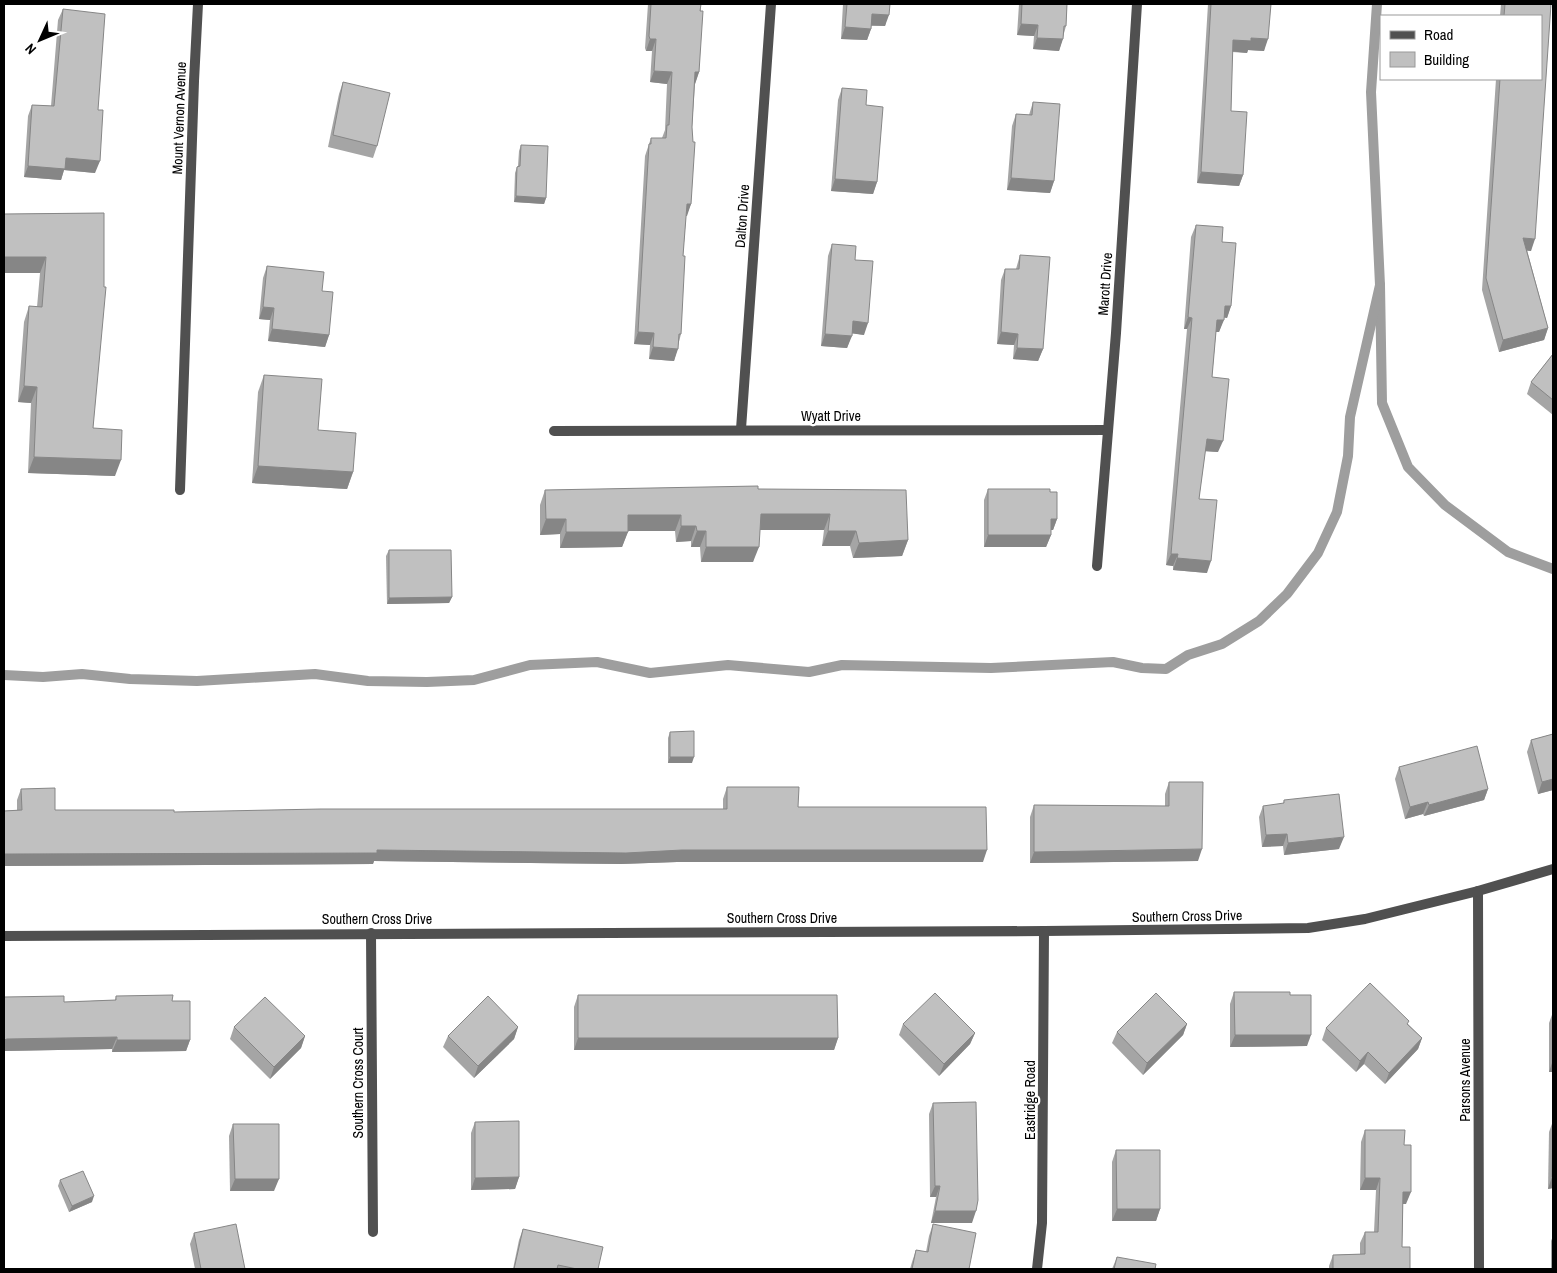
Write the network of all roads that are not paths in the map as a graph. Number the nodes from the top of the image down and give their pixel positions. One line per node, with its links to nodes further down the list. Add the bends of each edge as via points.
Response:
1 (198, 4): 7 (street, Mount Vernon Avenue)
2 (770, 4): 4 (street, Dalton Drive)
3 (1136, 4): 5 (street, Marott Drive)
4 (741, 429): 5 (street, Wyatt Drive); 6 (street, Wyatt Drive)
5 (1108, 430): 8 (street, Marott Drive)
6 (554, 431)
7 (180, 490)
8 (1096, 566)
9 (1553, 869): 10 (street, Southern Cross Drive)
10 (1478, 891): 11 (street, Southern Cross Drive, via 1365,919 1308,928); 16 (street, Parsons Avenue)
11 (1044, 931): 12 (street, Southern Cross Drive); 15 (street, Eastridge Road, via 1042,1223)
12 (371, 933): 13 (street, Southern Cross Drive); 14 (street, Southern Cross Court)
13 (4, 936)
14 (373, 1232)
15 (1037, 1269)
16 (1479, 1269)

